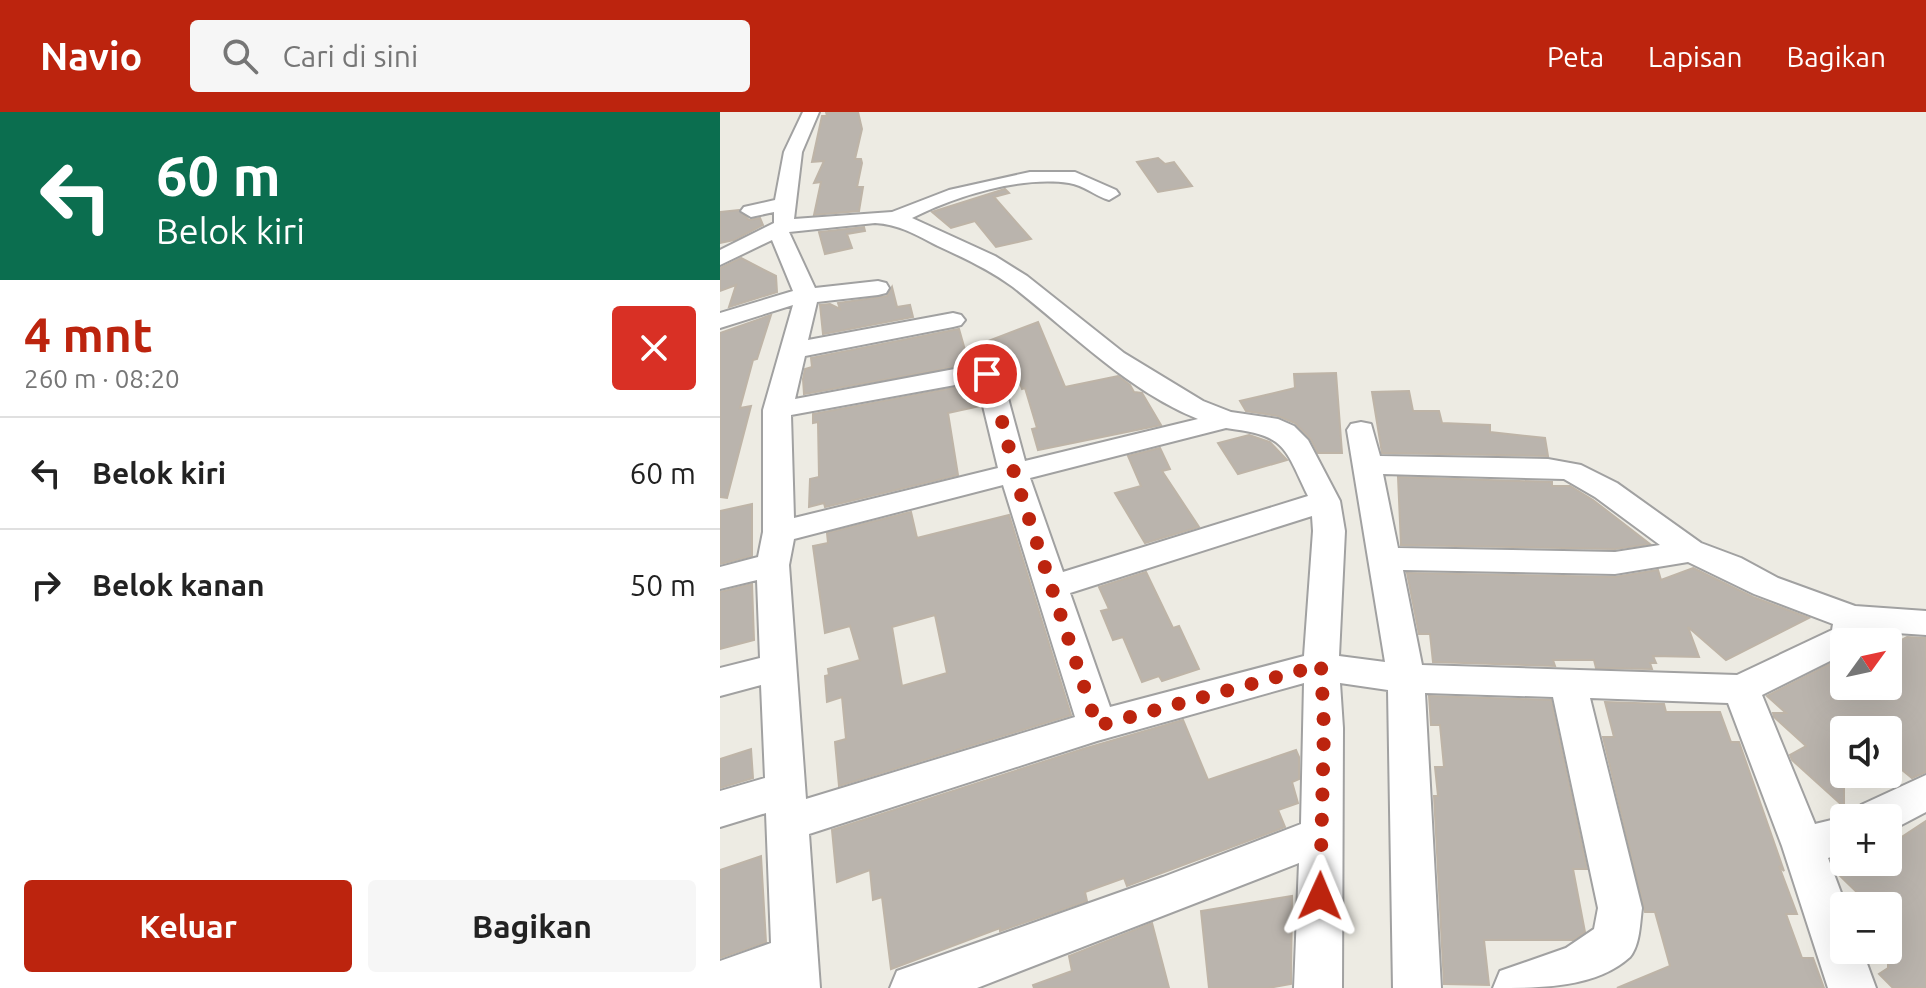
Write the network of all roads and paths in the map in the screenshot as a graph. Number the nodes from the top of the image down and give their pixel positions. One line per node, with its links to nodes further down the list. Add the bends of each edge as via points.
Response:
1 (811, 112): 5 (street, via 791,160)
2 (1109, 194): 4 (street, via 1070,177 1042,177 951,196)
3 (751, 211): 5 (street)
4 (895, 218): 5 (street); 13 (street, via 987,261 1115,358 1193,407)
5 (782, 220): 6 (street); 8 (street)
6 (720, 258)
7 (878, 288): 8 (street)
8 (807, 297): 10 (street); 11 (street)
9 (953, 320): 11 (street)
10 (720, 321)
11 (792, 351): 12 (street)
12 (777, 410): 16 (street, via 985,373); 18 (street)
13 (1226, 420): 16 (street); 17 (street, via 1284,432 1298,446)
14 (1361, 430): 15 (street)
15 (1367, 465): 19 (street, via 1571,471); 20 (street)
16 (1014, 473): 18 (street); 22 (street)
17 (1325, 501): 22 (street); 26 (street)
18 (776, 549): 21 (street); 25 (street)
19 (1690, 551): 20 (street, via 1615,563); 23 (street)
20 (1383, 559): 26 (street)
21 (720, 578)
22 (1053, 587): 30 (street)
23 (1852, 618): 24 (street); 29 (street, via 1848,637)
24 (1926, 623)
25 (778, 667): 27 (street); 33 (street)
26 (1366, 673): 28 (street); 30 (street); 35 (street, via 1324,728); 42 (street)
27 (720, 682)
28 (1568, 682): 29 (street); 43 (street, via 1620,908 1614,941 1580,966)
29 (1741, 689): 37 (street)
30 (1097, 726): 33 (street)
31 (1926, 792): 32 (street)
32 (1902, 804)
33 (788, 805): 34 (street); 38 (street)
34 (720, 809)
35 (1321, 835): 40 (street); 41 (street)
36 (1830, 839): 37 (street)
37 (1803, 846): 44 (street)
38 (796, 972): 39 (street)
39 (720, 984)
40 (914, 988)
41 (1318, 988)
42 (1417, 988)
43 (1517, 988)
44 (1852, 988)

